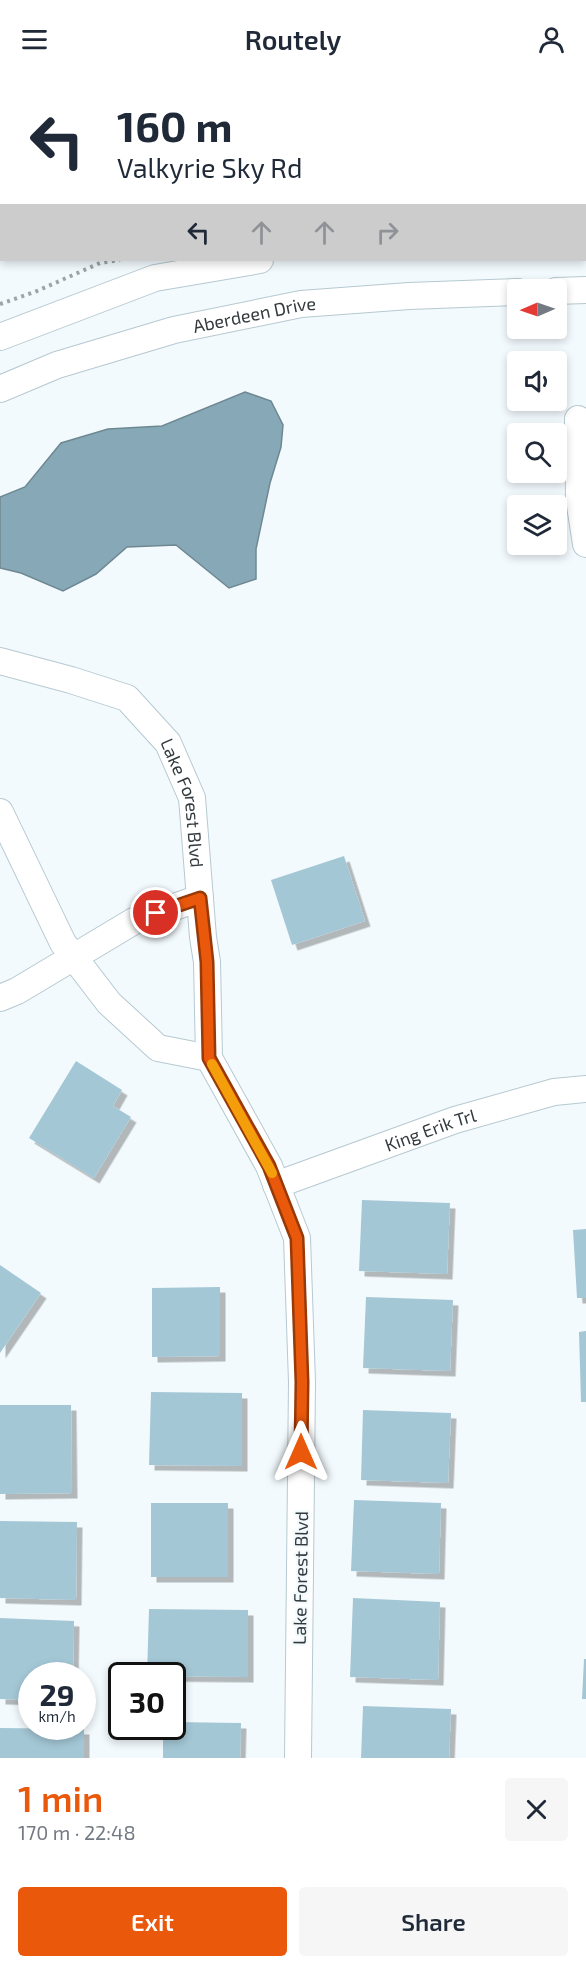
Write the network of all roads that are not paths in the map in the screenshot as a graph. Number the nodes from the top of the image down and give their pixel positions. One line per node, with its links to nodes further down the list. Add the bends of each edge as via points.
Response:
1 (254, 261): 5 (street, via 154,278)
2 (586, 290): 3 (street)
3 (567, 291)
4 (507, 292): 6 (street, Aberdeen Drive, via 301,304 174,330 57,365)
5 (0, 336)
6 (0, 389)
7 (578, 419): 8 (street, via 579,499)
8 (586, 544)
9 (0, 661): 11 (street, Lake Forest Blvd, via 127,698 168,743 192,798)
10 (0, 812): 12 (street, via 63,943)
11 (200, 898): 12 (street, via 134,921); 14 (street, Lake Forest Blvd, via 207,962)
12 (74, 957): 13 (street); 14 (street, via 109,1003 158,1048)
13 (0, 998)
14 (209, 1058): 16 (street, Lake Forest Blvd)
15 (586, 1089): 16 (street, King Erik Trl, via 554,1092 456,1120)
16 (276, 1185): 17 (street, Lake Forest Blvd, via 297,1238 302,1382)
17 (298, 1758)

